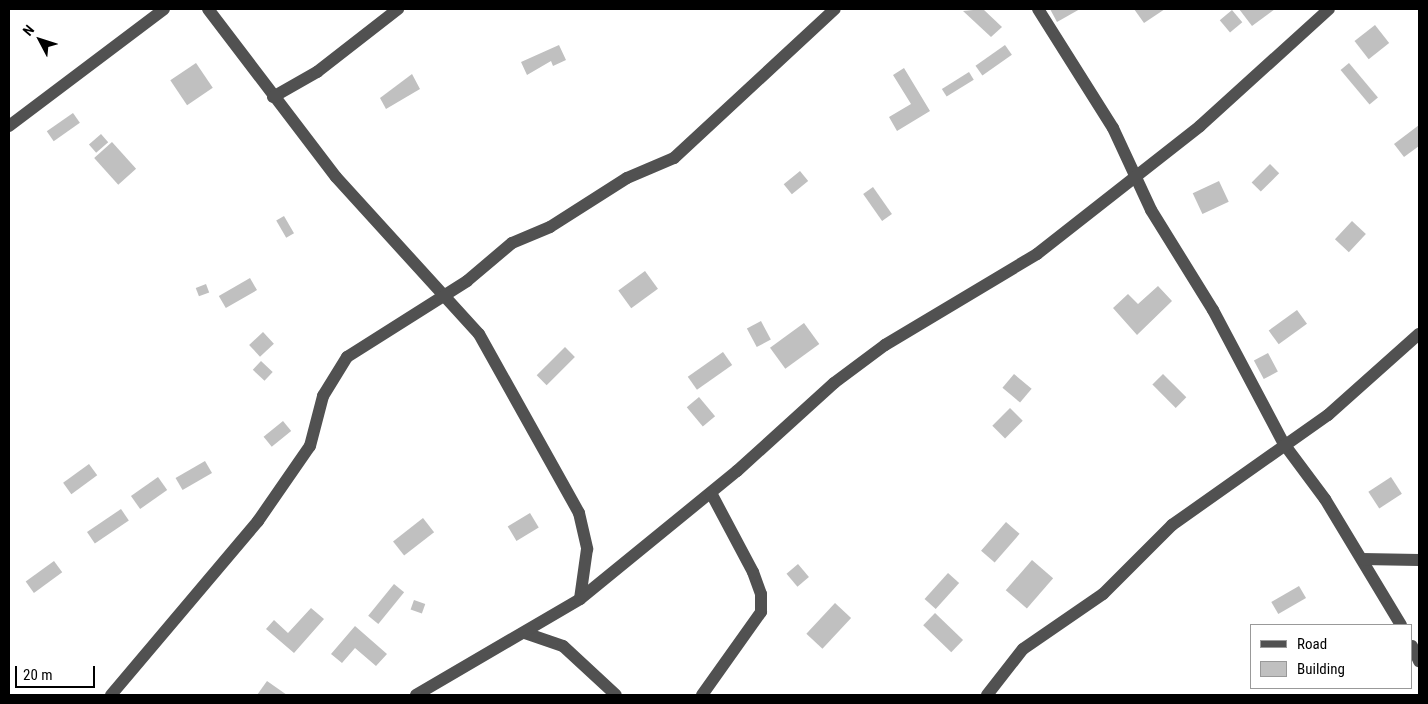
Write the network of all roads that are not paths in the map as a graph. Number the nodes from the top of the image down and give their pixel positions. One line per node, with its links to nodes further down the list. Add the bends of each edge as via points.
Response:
1 (164, 9): 8 (street)
2 (208, 9): 7 (street)
3 (398, 9): 7 (street, via 317,72)
4 (835, 9): 10 (street, via 674,158 627,178 550,227 512,244 481,272)
5 (1038, 9): 9 (street, via 1113,128)
6 (1329, 9): 9 (street, via 1200,126)
7 (273, 97): 10 (street, via 336,177)
8 (9, 126)
9 (1135, 176): 12 (street); 13 (street, via 1037,254 885,345 788,421)
10 (442, 294): 16 (street, via 479,334 579,513 587,549); 21 (street, via 348,357 323,396 310,446 258,521)
11 (1419, 334): 12 (street, via 1328,415)
12 (1284, 444): 14 (street); 25 (street, via 1172,525 1079,613 1024,649)
13 (711, 493): 16 (street); 24 (street, via 753,572 761,594 761,612)
14 (1362, 559): 15 (street); 17 (street)
15 (1419, 560)
16 (580, 599): 18 (street)
17 (1400, 624)
18 (525, 633): 22 (street); 23 (street, via 563,646)
19 (1413, 648): 20 (street)
20 (1419, 661)
21 (112, 695)
22 (416, 695)
23 (616, 695)
24 (702, 695)
25 (987, 695)

